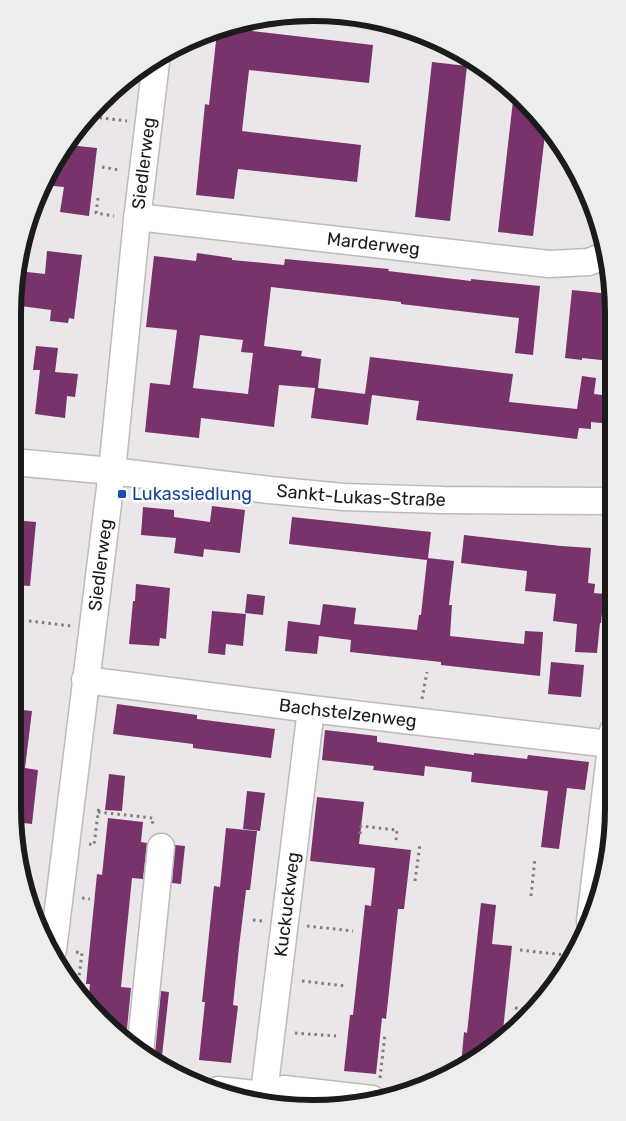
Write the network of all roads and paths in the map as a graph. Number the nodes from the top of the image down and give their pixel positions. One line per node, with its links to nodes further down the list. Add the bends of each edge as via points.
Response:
1 (155, 67): 3 (street, Siedlerweg)
2 (97, 117): 3 (path)
3 (149, 123): 5 (street, Siedlerweg)
4 (98, 198): 5 (path, via 96,213)
5 (137, 218): 6 (street, Marderweg, via 549,264 589,262); 8 (street, Siedlerweg)
6 (599, 258)
7 (21, 463): 8 (street, Sankt-Lukas-Straße)
8 (112, 471): 9 (street, Sankt-Lukas-Straße, via 343,497); 11 (street, Siedlerweg)
9 (605, 501)
10 (29, 621): 11 (path)
11 (92, 628): 12 (street, Siedlerweg)
12 (85, 680): 13 (street, Bachstelzenweg); 27 (street, Siedlerweg)
13 (311, 709): 14 (street, Bachstelzenweg); 25 (street, Kuckuckweg)
14 (605, 737)
15 (605, 796): 23 (street)
16 (98, 812): 20 (path, via 153,818 152,840)
17 (360, 834): 18 (path, via 361,826 397,830)
18 (396, 840)
19 (420, 844): 22 (path)
20 (161, 847): 37 (street)
21 (535, 858): 24 (path)
22 (415, 881)
23 (594, 887)
24 (532, 896)
25 (284, 924): 26 (path); 30 (street, Kuckuckweg)
26 (354, 931)
27 (54, 942)
28 (520, 950): 29 (path)
29 (565, 955)
30 (278, 979): 31 (path); 34 (street, Kuckuckweg)
31 (346, 986)
32 (514, 1008): 33 (path)
33 (524, 1009)
34 (271, 1031): 36 (path); 39 (street, Kuckuckweg)
35 (385, 1034): 38 (path)
36 (336, 1036)
37 (141, 1043)
38 (376, 1089): 40 (street, via 284,1089)
39 (264, 1095)
40 (269, 1096)

